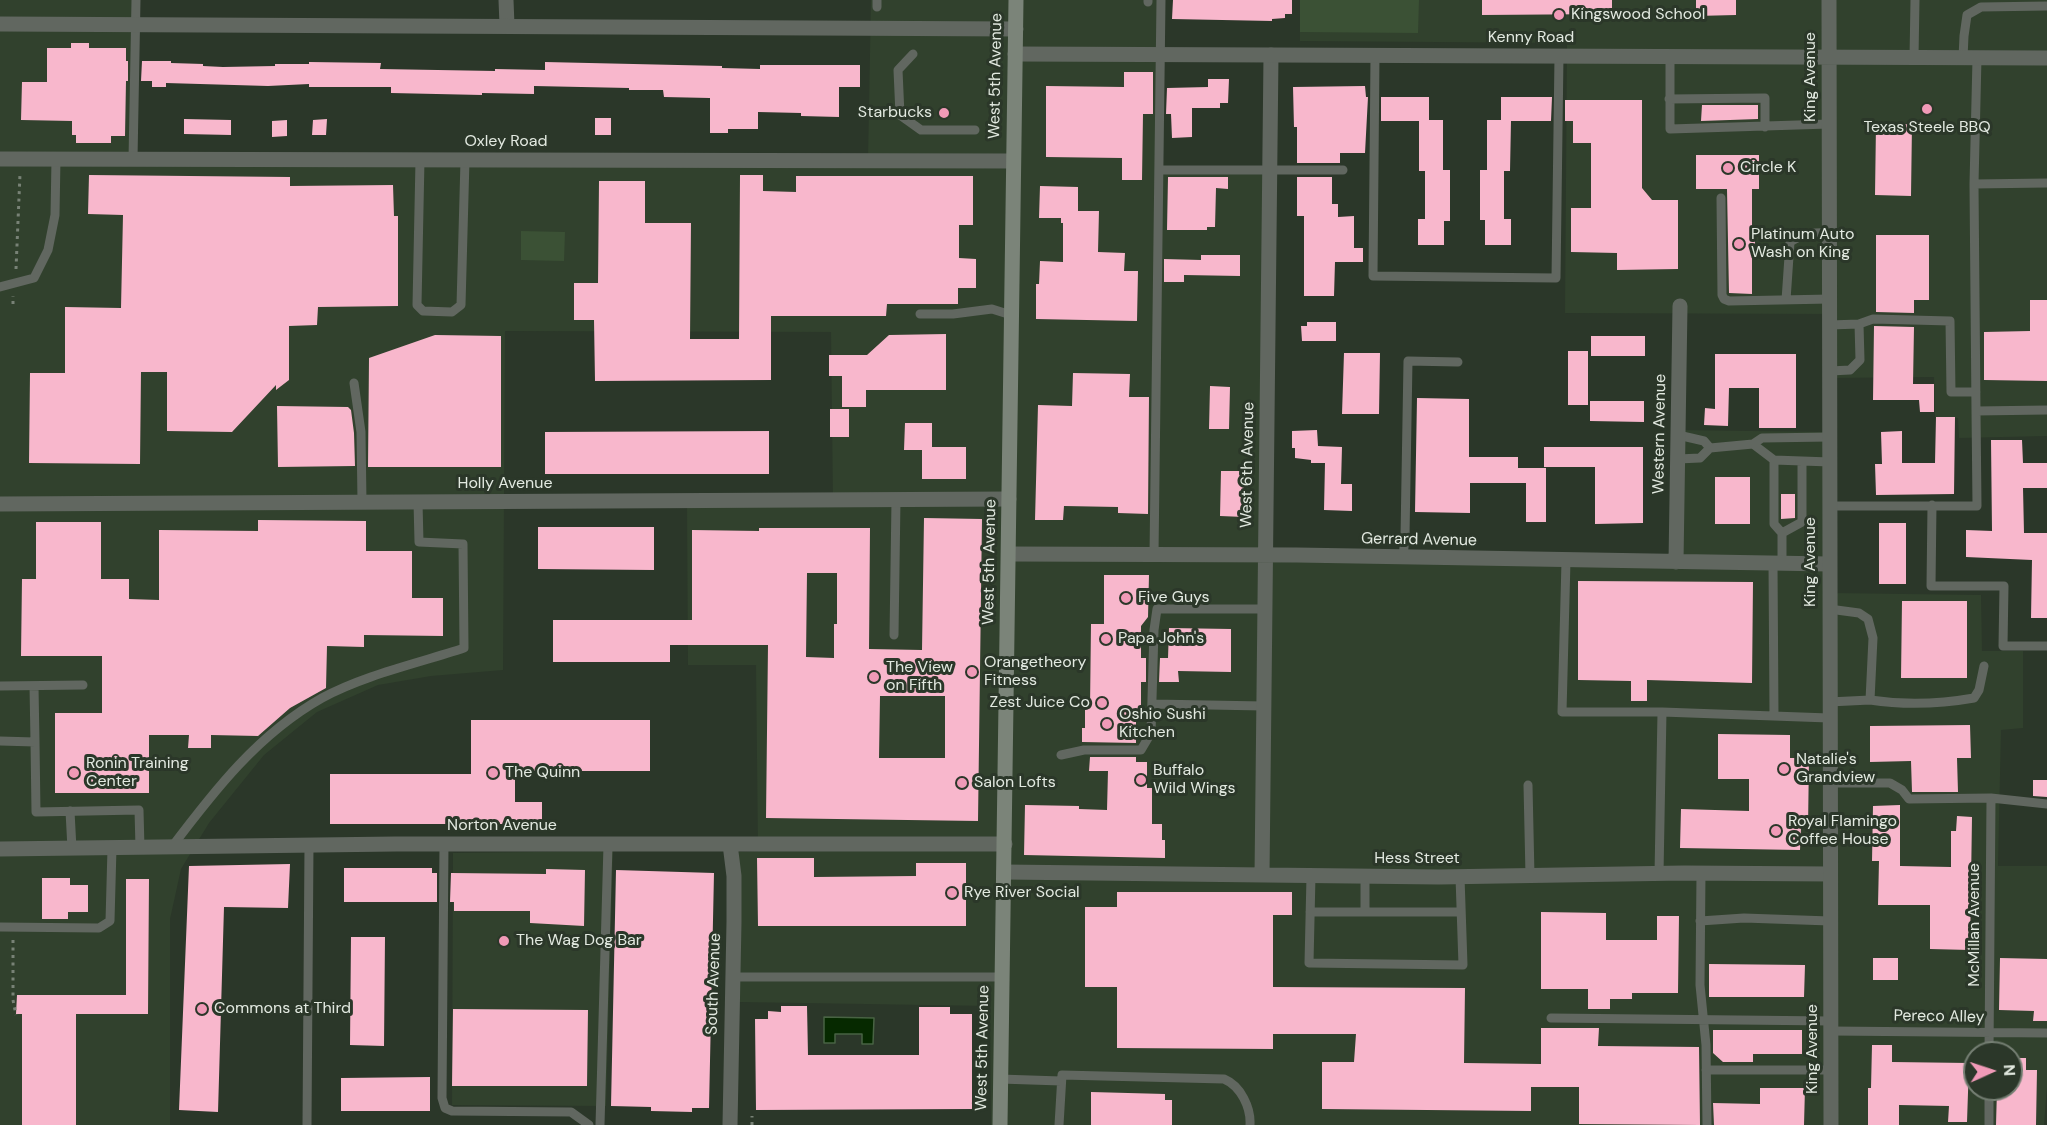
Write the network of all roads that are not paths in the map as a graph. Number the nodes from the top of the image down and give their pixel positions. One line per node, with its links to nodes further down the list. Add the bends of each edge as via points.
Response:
1 (136, 0): 9 (lane)
2 (506, 0): 10 (street)
3 (1016, 0): 11 (main road, West 5th Avenue)
4 (1161, 0): 14 (lane)
5 (1829, 0): 19 (street, King Avenue)
6 (1915, 0): 20 (lane)
7 (2047, 6): 21 (lane, via 1981,7 1967,15 1964,36)
8 (0, 24): 9 (street)
9 (136, 24): 10 (street); 29 (lane)
10 (507, 25): 11 (street)
11 (1016, 29): 13 (main road, West 5th Avenue)
12 (913, 54): 26 (lane, via 898,70 900,115 921,129)
13 (1015, 54): 14 (street, Kenny Road); 32 (main road, West 5th Avenue)
14 (1160, 54): 15 (street, Kenny Road); 33 (lane)
15 (1271, 55): 16 (street, Kenny Road); 35 (street, West 6th Avenue)
16 (1375, 56): 17 (street, Kenny Road); 17 (lane, via 1372,276 1556,278)
17 (1559, 56): 18 (street, Kenny Road)
18 (1670, 57): 19 (street, Kenny Road); 23 (lane)
19 (1829, 58): 20 (street, Kenny Road); 24 (street, King Avenue)
20 (1914, 58): 21 (street, Kenny Road)
21 (1970, 58): 22 (street, Kenny Road); 37 (lane)
22 (2047, 58)
23 (1669, 99): 25 (lane, via 1765,98); 25 (lane, via 1670,129)
24 (1829, 124): 25 (lane); 39 (street, King Avenue)
25 (1765, 127)
26 (975, 129)
27 (0, 159): 28 (street, Oxley Road)
28 (56, 159): 29 (street, Oxley Road); 40 (lane, via 55,215 48,250 34,278)
29 (133, 159): 30 (street, Oxley Road)
30 (420, 160): 31 (street, Oxley Road); 31 (lane, via 417,305 423,311 452,312 461,305)
31 (465, 160): 32 (street, Oxley Road)
32 (1012, 161): 45 (main road, West 5th Avenue)
33 (1159, 170): 35 (lane); 71 (lane)
34 (1343, 170): 35 (lane)
35 (1270, 171): 72 (street, West 6th Avenue)
36 (2047, 183): 37 (lane)
37 (1974, 184): 51 (lane)
38 (1721, 198): 41 (lane, via 1724,299)
39 (1830, 233): 41 (lane, via 1814,232 1790,242); 42 (street, King Avenue)
40 (0, 287)
41 (1786, 300): 42 (lane)
42 (1830, 300): 47 (street, King Avenue)
43 (1680, 306): 54 (street, Western Avenue)
44 (920, 314): 45 (lane, via 992,309)
45 (1011, 315): 63 (main road, West 5th Avenue)
46 (1859, 324): 47 (lane); 49 (lane, via 1860,360 1850,370); 51 (lane, via 1873,320 1950,321 1951,392)
47 (1830, 325): 49 (street, King Avenue)
48 (1458, 362): 73 (lane, via 1408,361)
49 (1830, 370): 55 (street, King Avenue)
50 (354, 383): 64 (lane, via 361,432)
51 (1976, 392): 53 (lane)
52 (2047, 410): 53 (lane)
53 (1977, 411): 68 (lane, via 1977,506)
54 (1678, 435): 57 (lane, via 1704,441); 58 (street, Western Avenue)
55 (1830, 437): 56 (lane, via 1762,438); 61 (street, King Avenue)
56 (1753, 444): 57 (lane); 59 (lane)
57 (1710, 448): 58 (lane, via 1700,458)
58 (1678, 459): 75 (street, Western Avenue)
59 (1774, 460): 60 (lane); 69 (lane, via 1774,524)
60 (1802, 462): 61 (lane); 69 (lane, via 1802,522)
61 (1830, 462): 67 (street, King Avenue)
62 (896, 500): 63 (street, Holly Avenue); 65 (street, Holly Avenue); 80 (lane)
63 (1009, 500): 70 (main road, West 5th Avenue)
64 (362, 502): 65 (street, Holly Avenue); 66 (street, Holly Avenue)
65 (418, 502): 107 (lane, via 419,543 463,544 464,648 381,673 322,698 268,735 223,780)
66 (0, 504)
67 (1829, 506): 68 (lane); 77 (street, King Avenue)
68 (1932, 506): 81 (lane, via 1931,586 2004,586 2003,646)
69 (1782, 533): 76 (lane)
70 (1009, 554): 71 (street, Gerrard Avenue); 102 (main road, West 5th Avenue)
71 (1154, 555): 72 (street, Gerrard Avenue)
72 (1266, 555): 73 (street, Gerrard Avenue); 78 (street, West 6th Avenue)
73 (1403, 558): 74 (street, Gerrard Avenue)
74 (1566, 561): 75 (street, Gerrard Avenue); 90 (lane, via 1562,712)
75 (1676, 562): 76 (street, Gerrard Avenue)
76 (1777, 563): 77 (street, Gerrard Avenue); 91 (lane)
77 (1829, 564): 79 (street, King Avenue)
78 (1265, 609): 87 (lane, via 1157,609); 88 (street, West 6th Avenue)
79 (1829, 609): 86 (lane, via 1859,613 1868,619 1873,638); 89 (street, King Avenue)
80 (894, 634)
81 (2047, 646)
82 (1984, 666): 86 (lane, via 1974,698 1951,702)
83 (83, 685): 85 (lane)
84 (0, 686): 85 (lane)
85 (34, 686): 93 (lane)
86 (1870, 700): 89 (lane)
87 (1153, 704): 88 (lane); 94 (lane, via 1151,733 1141,750 1084,750)
88 (1264, 706): 114 (street, West 6th Avenue)
89 (1829, 710): 91 (lane); 95 (street, King Avenue)
90 (1662, 712): 91 (lane); 112 (lane)
91 (1774, 716)
92 (0, 741): 93 (lane)
93 (35, 742): 99 (lane, via 36,812)
94 (1061, 755)
95 (1830, 783): 97 (lane, via 1890,783 1909,799); 113 (street, King Avenue)
96 (1528, 785): 117 (lane)
97 (1991, 798): 98 (lane); 130 (lane, McMillan Avenue)
98 (2047, 804)
99 (70, 811): 106 (lane, via 139,810); 109 (lane)
100 (444, 844): 103 (street, Norton Avenue); 104 (street, Norton Avenue); 139 (lane, via 442,1098 446,1108 571,1112)
101 (730, 844): 102 (street, Norton Avenue); 104 (street, Norton Avenue); 125 (street, South Avenue, via 734,876)
102 (1005, 844): 110 (main road, West 5th Avenue)
103 (309, 845): 107 (street, Norton Avenue); 138 (lane)
104 (608, 845): 140 (lane)
105 (112, 848): 106 (street, Norton Avenue); 109 (street, Norton Avenue); 124 (lane, via 110,921 99,928)
106 (140, 848): 107 (street, Norton Avenue)
107 (171, 848)
108 (0, 849): 109 (street, Norton Avenue)
109 (72, 849)
110 (1004, 872): 114 (street, Hess Street); 126 (main road, West 5th Avenue)
111 (1701, 873): 112 (street, Hess Street); 113 (street, Hess Street); 122 (lane)
112 (1659, 874): 117 (street, Hess Street)
113 (1830, 874): 123 (street, King Avenue)
114 (1262, 875): 115 (street, Hess Street)
115 (1311, 876): 116 (street, Hess Street); 119 (lane)
116 (1365, 876): 118 (street, Hess Street); 120 (lane)
117 (1530, 876): 118 (street, Hess Street)
118 (1460, 877): 121 (lane)
119 (1310, 912): 120 (lane); 121 (lane, via 1310,963 1463,965)
120 (1365, 912): 121 (lane)
121 (1461, 912)
122 (1700, 921): 123 (lane); 128 (lane)
123 (1830, 921): 129 (street, King Avenue)
124 (0, 927)
125 (732, 977): 126 (lane); 141 (street, South Avenue)
126 (1002, 977): 135 (main road, West 5th Avenue)
127 (1551, 1018): 128 (lane, Pereco Alley)
128 (1704, 1020): 129 (lane, Pereco Alley); 133 (lane)
129 (1831, 1026): 130 (lane, Pereco Alley); 134 (street, King Avenue)
130 (1989, 1033): 131 (lane, Pereco Alley); 132 (lane, McMillan Avenue)
131 (2047, 1033)
132 (1989, 1041)
133 (1706, 1070): 134 (lane); 145 (lane)
134 (1831, 1070): 146 (street, King Avenue)
135 (1000, 1079): 136 (lane); 142 (main road, West 5th Avenue)
136 (1061, 1082): 143 (lane); 144 (lane, via 1062,1075 1224,1079 1234,1085 1248,1108)
137 (1989, 1101): 147 (lane)
138 (307, 1125)
139 (589, 1125)
140 (600, 1125)
141 (730, 1125)
142 (1000, 1125)
143 (1059, 1125)
144 (1250, 1125)
145 (1707, 1125)
146 (1831, 1125)
147 (1989, 1125)

